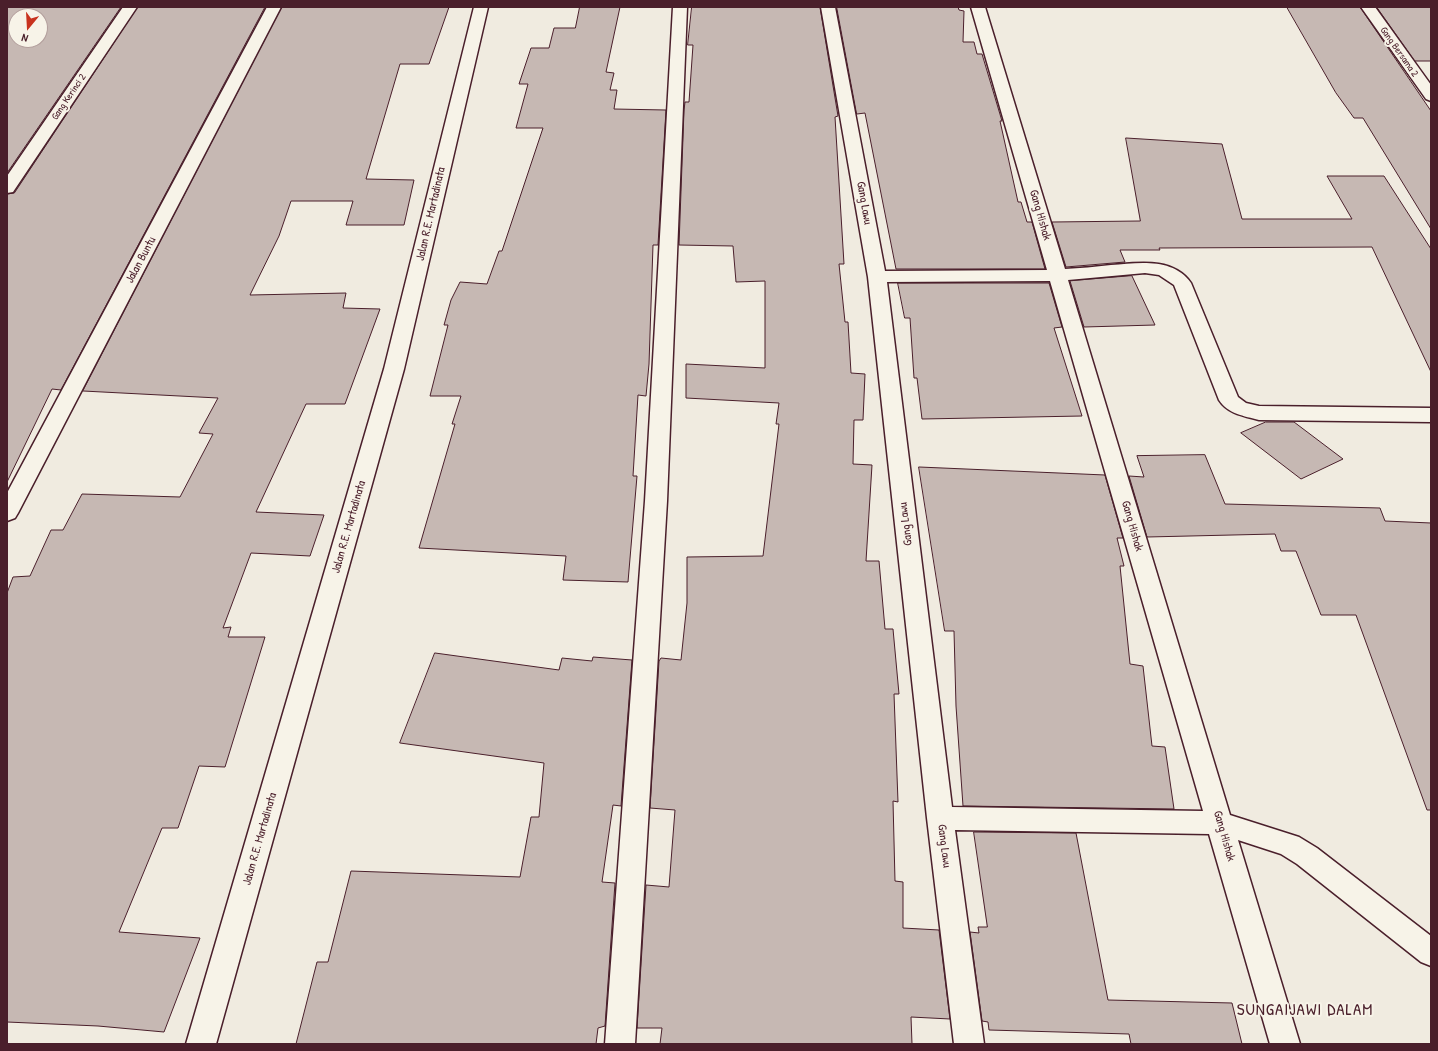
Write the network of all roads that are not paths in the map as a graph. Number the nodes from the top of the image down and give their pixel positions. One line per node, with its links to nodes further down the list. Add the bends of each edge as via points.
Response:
1 (130, 7): 9 (street, Gang Kerinci 2)
2 (274, 7): 13 (street, Jalan Buntu)
3 (481, 7): 17 (street, Jalan R.E. Martadinata, via 394,369)
4 (680, 7): 18 (street, via 656,501)
5 (828, 7): 11 (street, Gang Lawu)
6 (978, 7): 10 (street, Gang Hishak)
7 (1368, 7): 8 (street, Gang Bersama 2)
8 (1431, 96)
9 (7, 188)
10 (1058, 275): 11 (street); 12 (street, via 1145,268 1170,272 1182,283 1229,400 1239,408 1259,412); 15 (street, Gang Hishak)
11 (877, 277): 14 (street, Gang Lawu)
12 (1431, 415)
13 (7, 513)
14 (940, 818): 15 (street); 19 (street, Gang Lawu)
15 (1220, 823): 16 (street, via 1289,845 1307,856); 20 (street, Gang Hishak)
16 (1431, 953)
17 (201, 1044)
18 (620, 1044)
19 (969, 1044)
20 (1285, 1044)

